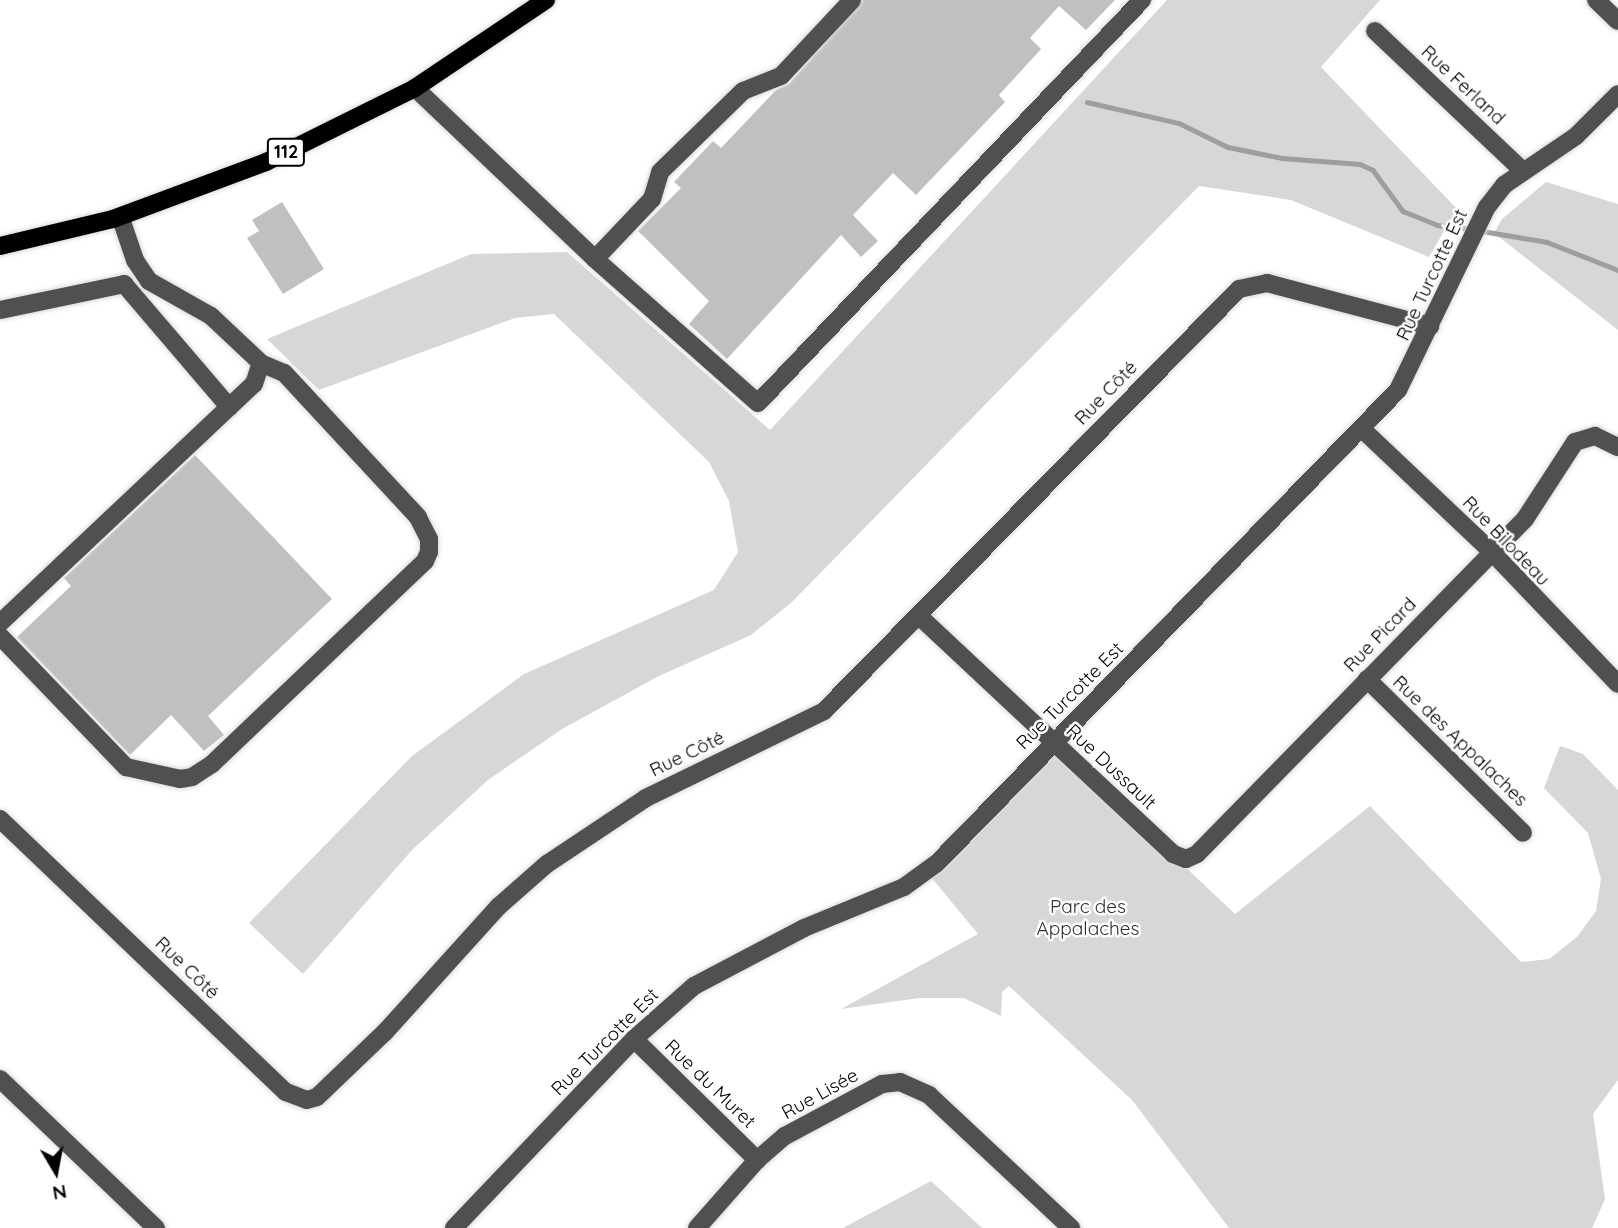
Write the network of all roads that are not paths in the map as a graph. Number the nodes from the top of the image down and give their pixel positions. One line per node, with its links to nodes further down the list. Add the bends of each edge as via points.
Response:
1 (546, 0): 7 (main road, 112)
2 (852, 0): 12 (street, via 781,76 743,91 660,172 652,199)
3 (1142, 0): 12 (street, via 758,403)
4 (1595, 0): 5 (street)
5 (1618, 21)
6 (1375, 31): 9 (street, Rue Ferland)
7 (415, 88): 10 (main road, 112, via 266,162); 12 (street)
8 (1618, 94): 9 (street, Rue Turcotte Est, via 1576,136)
9 (1522, 170): 14 (street, Rue Turcotte Est, via 1504,185 1473,229)
10 (121, 216): 11 (main road, 112); 15 (street, via 135,260 149,281 211,316)
11 (0, 246)
12 (595, 259)
13 (0, 310): 16 (street, via 124,284)
14 (1430, 327): 17 (street, Rue Turcotte Est, via 1398,390); 20 (street, Rue Côté, via 1267,283 1240,289)
15 (261, 363): 16 (street, via 254,384); 22 (street, via 284,373 418,517 429,539 425,561 212,764 180,779 126,767)
16 (229, 407): 21 (street)
17 (1363, 430): 19 (street, Rue Bilodeau); 25 (street, Rue Turcotte Est)
18 (1618, 447): 19 (street, Rue Picard, via 1595,436 1575,442 1525,519)
19 (1490, 551): 23 (street, Rue Picard); 24 (street, Rue Bilodeau)
20 (919, 616): 25 (street, Rue Dussault); 26 (street, Rue Côté, via 811,720 669,785 547,864 498,907 328,1090 307,1100 286,1092)
21 (0, 623)
22 (0, 636)
23 (1367, 679): 27 (street, Rue des Appalaches); 28 (street, Rue Picard, via 1197,854)
24 (1618, 684)
25 (1053, 742): 28 (street, Rue Dussault, via 1173,855); 29 (street, Rue Turcotte Est, via 936,864 904,887 744,957 694,986)
26 (0, 819)
27 (1524, 833)
28 (1186, 859)
29 (634, 1039): 31 (street, Rue du Muret); 33 (street, Rue Turcotte Est)
30 (0, 1079): 32 (street)
31 (757, 1160): 34 (street, Rue Lisée); 35 (street, Rue Lisée, via 785,1136 882,1084 900,1082 929,1095)
32 (156, 1228)
33 (454, 1228)
34 (697, 1228)
35 (1071, 1228)

